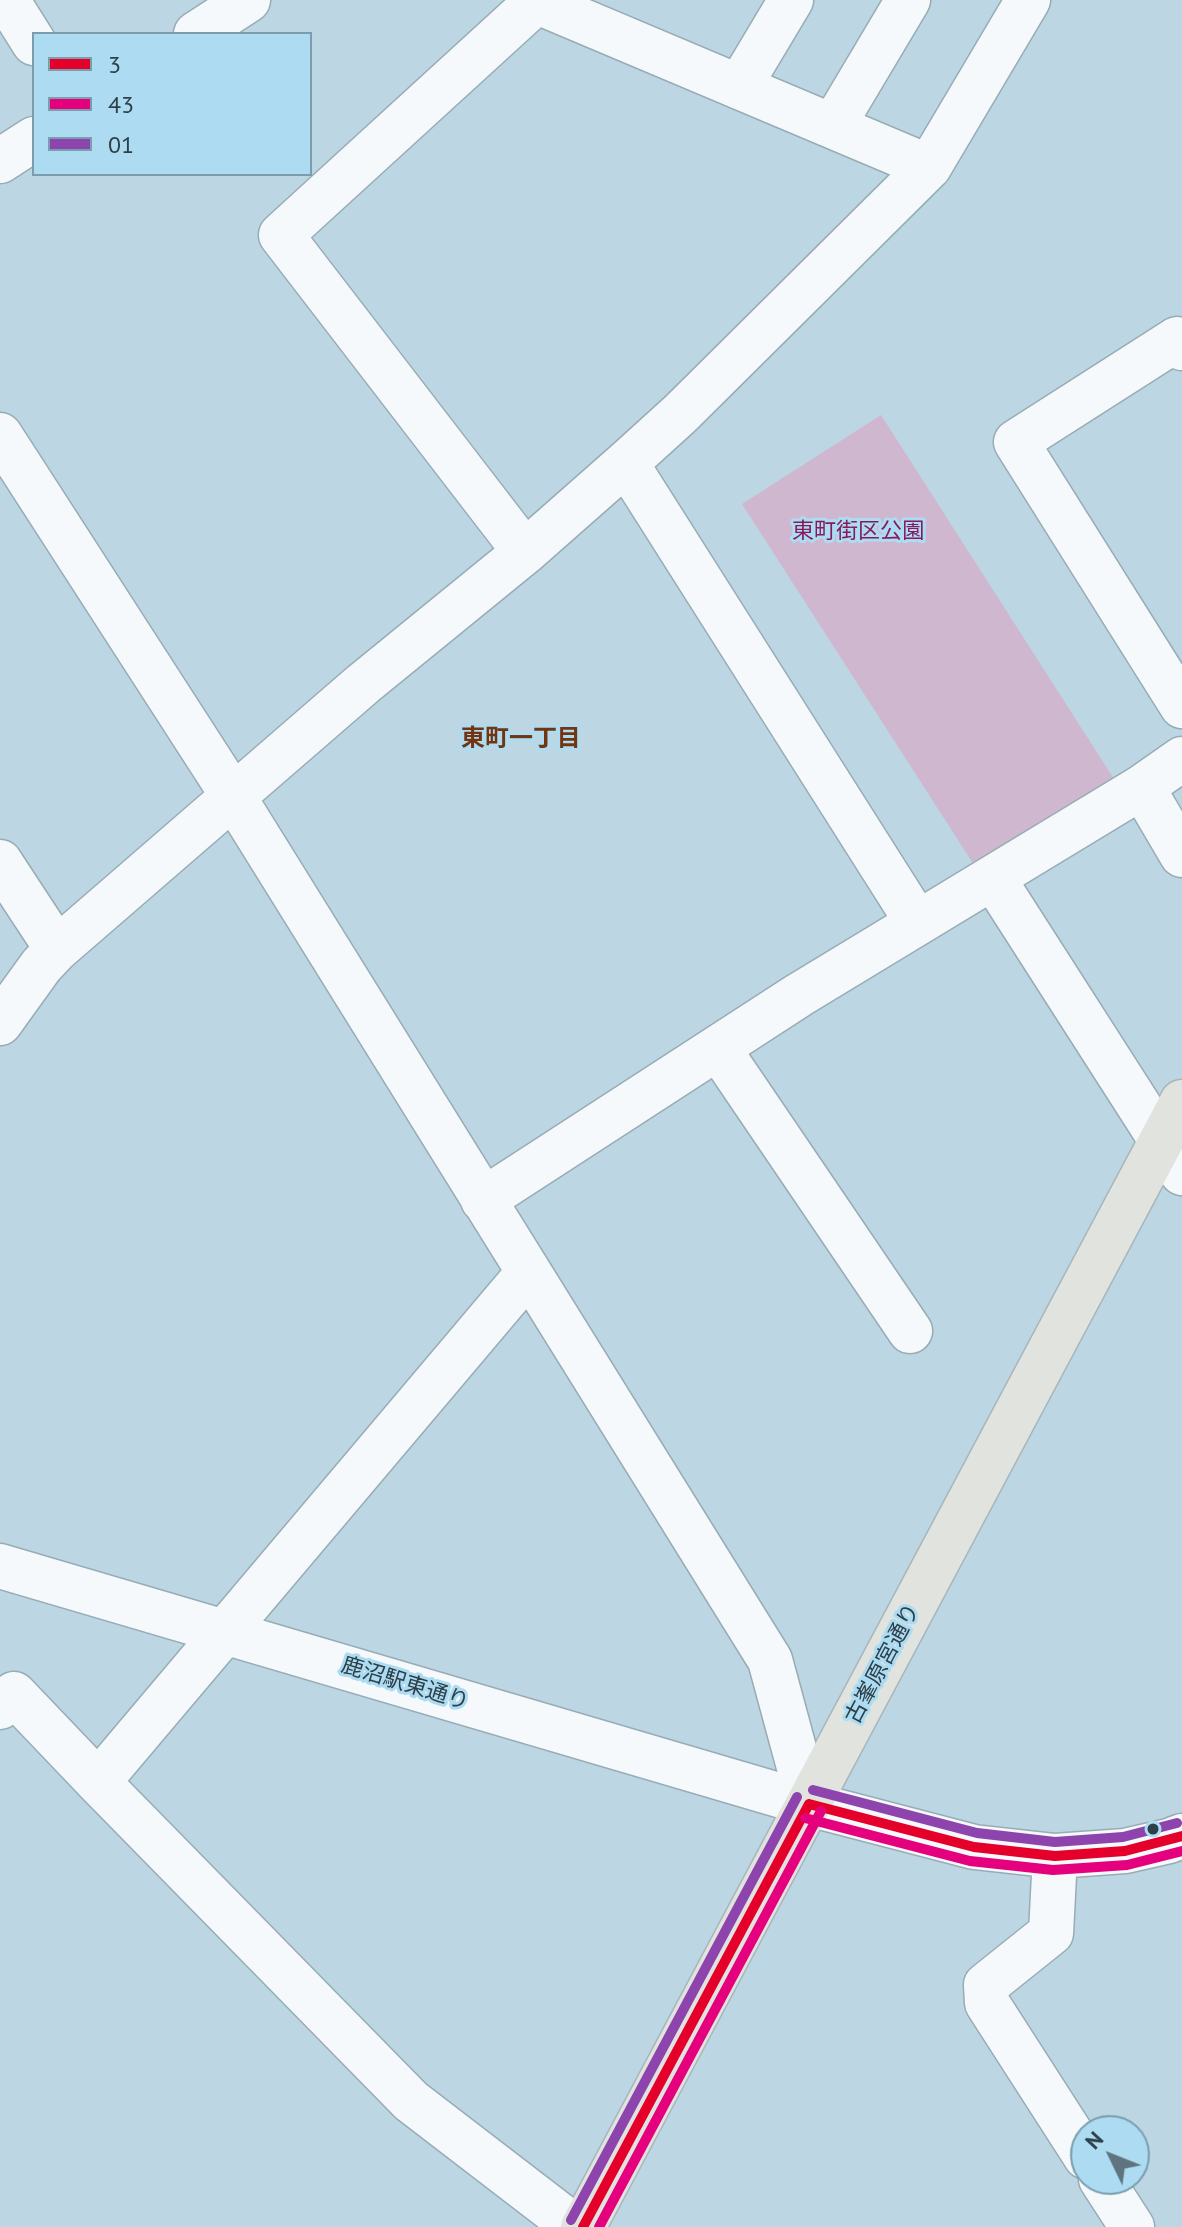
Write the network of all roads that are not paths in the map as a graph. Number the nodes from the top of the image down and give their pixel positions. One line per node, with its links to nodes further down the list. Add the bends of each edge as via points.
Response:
1 (7, 0): 8 (street)
2 (248, 0): 7 (street)
3 (791, 0): 9 (street)
4 (908, 0): 10 (street)
5 (1028, 0): 13 (street)
6 (534, 1): 9 (street); 17 (street, via 281,235)
7 (199, 32)
8 (32, 40)
9 (739, 87): 10 (street)
10 (833, 126): 13 (street)
11 (32, 140): 12 (street)
12 (0, 161)
13 (929, 167): 16 (street)
14 (1182, 348): 18 (street, via 1177,339 1016,442)
15 (0, 435): 21 (street)
16 (626, 463): 17 (street); 25 (street)
17 (525, 552): 21 (street)
18 (1182, 706)
19 (1182, 759): 20 (street)
20 (1142, 787): 22 (street); 24 (street)
21 (233, 796): 26 (street); 31 (street)
22 (1182, 855)
23 (0, 862): 26 (street)
24 (993, 878): 25 (street); 30 (street)
25 (917, 922): 28 (street)
26 (57, 949): 27 (street)
27 (7, 998)
28 (718, 1048): 31 (street); 33 (street)
29 (1182, 1102): 30 (main road, 古峯原宮通り)
30 (1172, 1157): 38 (main road, 古峯原宮通り)
31 (483, 1200): 32 (street)
32 (528, 1273): 35 (street); 38 (street, via 770,1660)
33 (910, 1331)
34 (0, 1566): 35 (street, 鹿沼駅東通り)
35 (227, 1631): 37 (street); 38 (street, 鹿沼駅東通り)
36 (0, 1707): 37 (street, via 14,1694)
37 (98, 1782): 43 (street, via 411,2101)
38 (809, 1804): 40 (street, 鹿沼駅東通り, via 974,1847); 44 (main road, 古峯原宮通り)
39 (1182, 1836): 40 (street, 鹿沼駅東通り, via 1125,1851)
40 (1055, 1856): 41 (street, via 1051,1933 986,1985 987,2003)
41 (1070, 2132)
42 (1111, 2195): 45 (street)
43 (575, 2227)
44 (583, 2227)
45 (1132, 2227)

